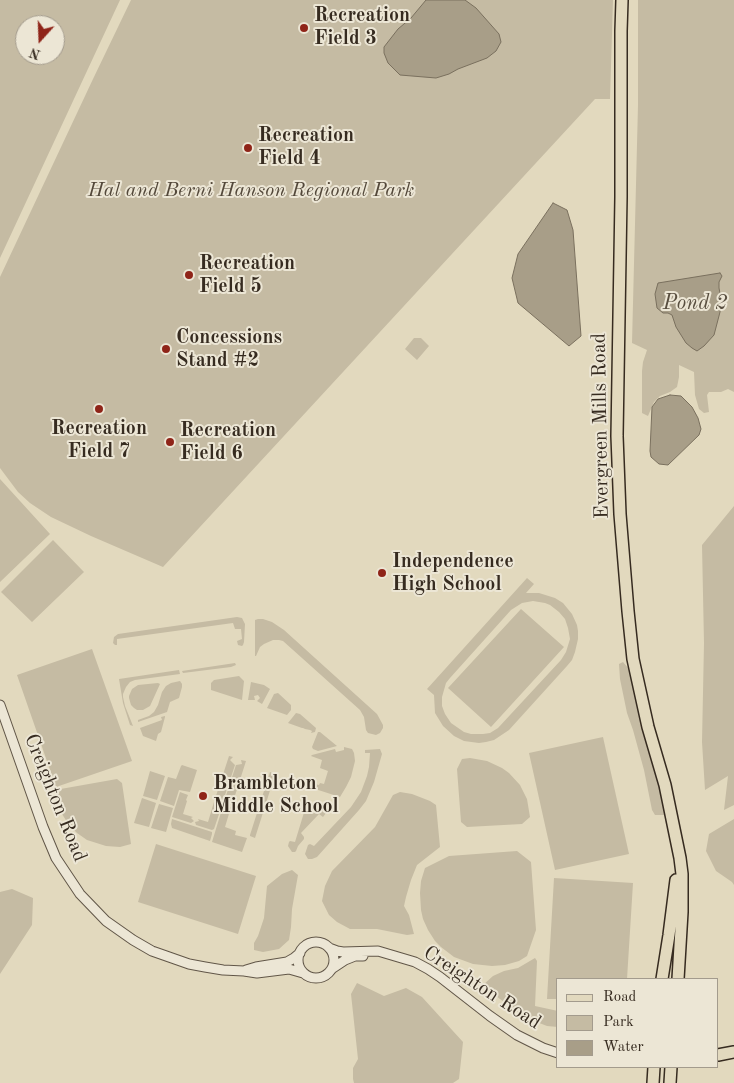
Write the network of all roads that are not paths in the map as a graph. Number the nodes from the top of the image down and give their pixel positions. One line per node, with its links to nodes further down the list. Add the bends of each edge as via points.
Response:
1 (622, 0): 3 (main road, Evergreen Mills Road, via 617,436 620,514 633,659)
2 (0, 705): 9 (street, Creighton Road, via 51,847 90,906 106,921 152,951 189,964)
3 (677, 846): 4 (main road, Evergreen Mills Road); 13 (main road, Evergreen Mills Road, via 682,874)
4 (672, 906): 11 (main road, Evergreen Mills Road); 12 (main road, via 676,922)
5 (329, 948): 6 (street, Creighton Road, via 313,943); 7 (street, Creighton Road, via 343,952 378,951); 8 (street, via 334,957)
6 (300, 953): 9 (street, Creighton Road, via 287,962); 10 (street, via 298,963)
7 (386, 954): 8 (street, Creighton Road, via 356,956); 14 (street, Creighton Road, via 428,968 506,1028)
8 (333, 968): 10 (street, Creighton Road, via 319,978 309,977)
9 (244, 970): 10 (street, Creighton Road, via 257,973)
10 (303, 972)
11 (662, 978)
12 (673, 978)
13 (678, 978)
14 (556, 1052)
15 (734, 1052): 16 (main road)
16 (719, 1055)
17 (654, 1068): 19 (main road)
18 (671, 1068): 20 (main road)
19 (653, 1083)
20 (670, 1083)

